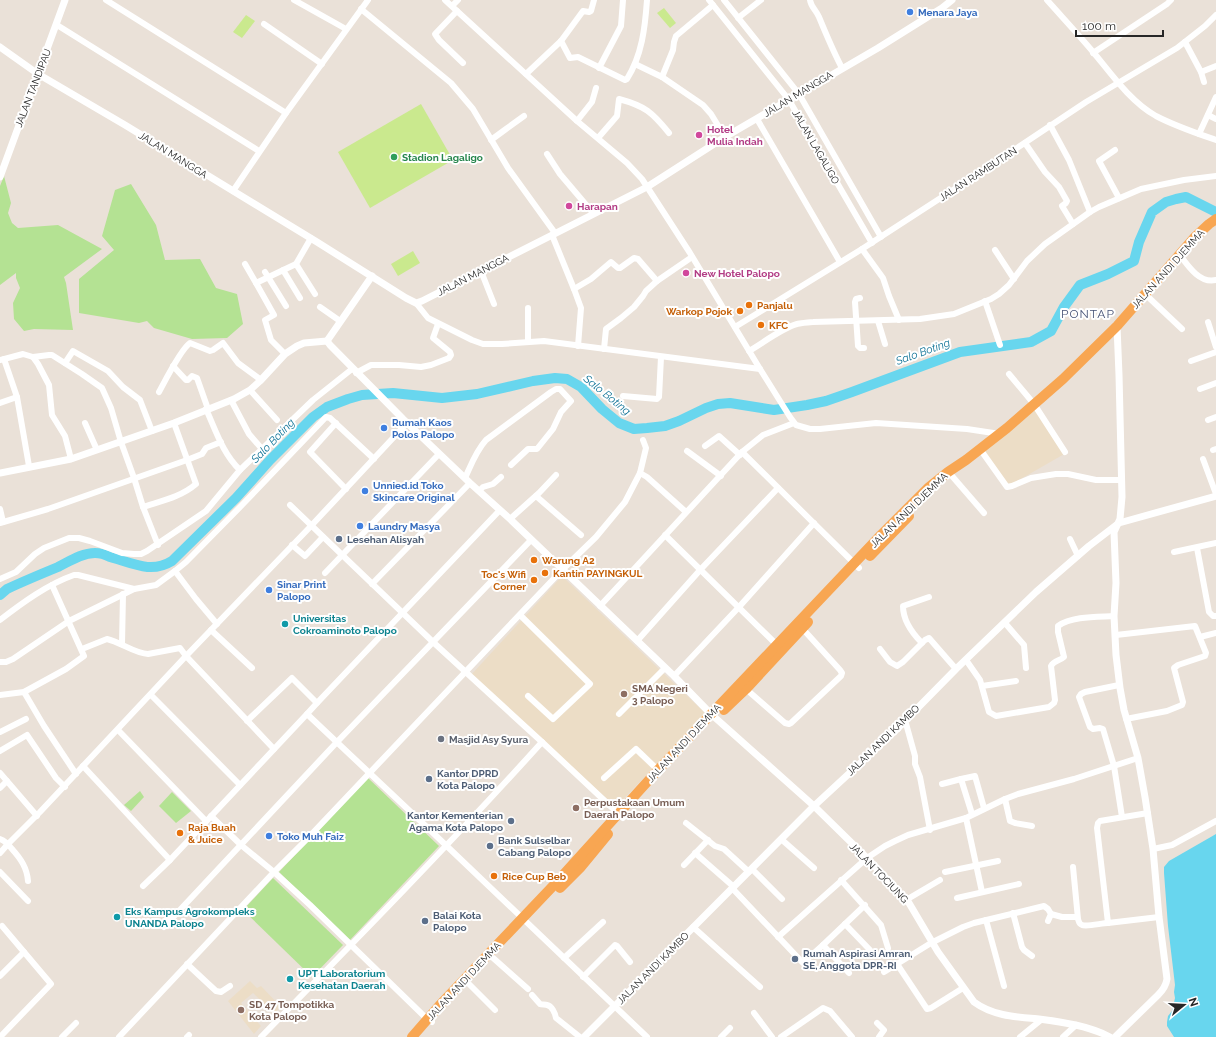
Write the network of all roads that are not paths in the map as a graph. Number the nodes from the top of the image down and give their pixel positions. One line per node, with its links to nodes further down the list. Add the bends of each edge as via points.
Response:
1 (65, 0): 24 (street, JALAN TANDIPAU)
2 (106, 0): 46 (street)
3 (296, 0): 25 (street)
4 (368, 0): 18 (street)
5 (445, 0): 17 (street)
6 (458, 0): 17 (street)
7 (594, 0): 26 (street, via 591,11 582,12)
8 (623, 0): 34 (street, via 621,26)
9 (647, 0): 32 (street, via 642,43)
10 (724, 0): 21 (street, JALAN LAGALIGO)
11 (761, 0): 21 (street)
12 (810, 0): 35 (street)
13 (952, 0): 35 (street, JALAN MANGGA)
14 (1047, 0): 29 (street)
15 (1171, 0): 29 (street)
16 (711, 3): 22 (street, JALAN LAGALIGO); 39 (street, via 676,36)
17 (452, 6): 19 (street)
18 (361, 9): 25 (street); 58 (street, via 451,83 473,109)
19 (457, 11): 30 (street, via 436,34); 38 (street)
20 (1216, 15): 27 (street, JALAN RAMBUTAN)
21 (737, 17): 22 (street); 43 (street, JALAN LAGALIGO)
22 (727, 22): 45 (street, JALAN LAGALIGO)
23 (264, 24): 31 (street)
24 (57, 25): 37 (street, JALAN TANDIPAU); 63 (street)
25 (346, 29): 31 (street)
26 (561, 41): 34 (street, via 570,58 578,57); 38 (street)
27 (1185, 42): 36 (street); 40 (street, JALAN RAMBUTAN)
28 (0, 47): 37 (street, JALAN MANGGA)
29 (1093, 53): 40 (street)
30 (462, 63)
31 (322, 64): 46 (street)
32 (635, 64): 34 (street, via 626,80); 39 (street)
33 (1216, 66): 36 (street)
34 (599, 68)
35 (842, 68): 43 (street, JALAN MANGGA)
36 (1201, 72): 41 (street)
37 (38, 74): 66 (street, JALAN TANDIPAU); 69 (street, JALAN MANGGA)
38 (526, 74): 51 (street)
39 (662, 77): 56 (street, via 704,105)
40 (1119, 82): 52 (street, JALAN RAMBUTAN); 54 (street, via 1133,98 1155,116)
41 (1204, 82)
42 (596, 88): 51 (street, via 592,102)
43 (799, 94): 45 (street, JALAN MANGGA); 55 (street, JALAN LAGALIGO)
44 (1216, 97): 48 (street)
45 (789, 100): 49 (street, JALAN MANGGA); 60 (street, JALAN LAGALIGO)
46 (286, 113): 63 (street)
47 (524, 116): 58 (street)
48 (1208, 116): 50 (street); 54 (street)
49 (757, 119): 56 (street, JALAN MANGGA); 84 (street)
50 (1216, 119)
51 (577, 121): 57 (street)
52 (1050, 125): 61 (street, JALAN RAMBUTAN); 72 (street, via 1067,156)
53 (669, 133): 57 (street, via 650,111 619,99 617,116)
54 (1200, 134): 59 (street)
55 (824, 136): 60 (street); 68 (street, JALAN LAGALIGO)
56 (725, 137): 67 (street, JALAN MANGGA)
57 (598, 138): 67 (street, via 627,163)
58 (491, 140): 76 (street)
59 (1216, 140)
60 (813, 142): 70 (street, JALAN LAGALIGO)
61 (1025, 143): 75 (street, via 1059,187 1067,201 1062,206); 77 (street, JALAN RAMBUTAN)
62 (1115, 150): 71 (street, via 1099,161)
63 (259, 151): 69 (street)
64 (547, 154): 73 (street, via 560,174)
65 (1216, 176): 71 (street, via 1152,186)
66 (0, 177)
67 (647, 186): 73 (street, JALAN MANGGA); 83 (street)
68 (854, 190): 70 (street); 77 (street, JALAN LAGALIGO)
69 (233, 191): 78 (street, JALAN MANGGA)
70 (844, 196): 79 (street, JALAN LAGALIGO)
71 (1120, 198): 72 (street)
72 (1090, 212): 75 (street)
73 (593, 213): 76 (street, JALAN MANGGA)
74 (1214, 220): 82 (highway, JALAN ANDI DJEMMA)
75 (1073, 224): 91 (street, via 1044,244)
76 (553, 234): 88 (street, JALAN MANGGA); 95 (street)
77 (881, 237): 79 (street, JALAN RAMBUTAN)
78 (311, 238): 86 (street); 90 (street, JALAN MANGGA)
79 (872, 243): 80 (street, JALAN RAMBUTAN)
80 (862, 249): 84 (street, JALAN RAMBUTAN); 107 (street, via 884,278)
81 (995, 250): 91 (street)
82 (1180, 255): 92 (street, via 1197,275 1209,281); 97 (highway, JALAN ANDI DJEMMA)
83 (692, 257): 93 (street); 113 (street)
84 (840, 262): 113 (street, JALAN RAMBUTAN)
85 (245, 264): 94 (street)
86 (296, 264): 87 (street); 96 (street)
87 (283, 270): 89 (street); 98 (street)
88 (481, 271): 101 (street, JALAN MANGGA); 102 (street)
89 (267, 275): 94 (street); 103 (street)
90 (372, 276): 101 (street, JALAN MANGGA); 108 (street)
91 (1014, 279): 100 (street, via 999,294)
92 (1216, 280)
93 (656, 281): 95 (street, via 638,259 634,258 620,268 611,262 592,279); 122 (street, via 634,307 606,329)
94 (256, 284): 125 (street, via 274,315 265,320 271,340)
95 (574, 288): 119 (street, via 582,312)
96 (315, 294)
97 (1145, 294): 112 (highway, JALAN ANDI DJEMMA); 114 (street)
98 (300, 298)
99 (860, 298): 109 (street, via 855,300)
100 (985, 301): 107 (street, via 954,314); 118 (street)
101 (416, 303): 111 (street, via 428,318)
102 (494, 304)
103 (286, 306)
104 (320, 307): 108 (street)
105 (528, 308): 116 (street)
106 (878, 320): 107 (street); 109 (street); 117 (street)
107 (899, 320)
108 (340, 321): 115 (street)
109 (856, 321): 121 (street, via 858,346); 123 (street, via 798,324)
110 (1208, 322): 120 (street)
111 (438, 324): 116 (street, via 483,344); 133 (street, via 433,338 450,352 450,357 421,367 371,365)
112 (1116, 326): 144 (highway, JALAN ANDI DJEMMA, via 1072,371); 184 (street)
113 (735, 327): 123 (street)
114 (1182, 329)
115 (327, 341): 125 (street, via 301,344); 133 (street, JALAN TOCIUNG)
116 (528, 342): 119 (street, via 544,341)
117 (885, 344)
118 (1000, 345)
119 (578, 346): 122 (street)
120 (1216, 346)
121 (864, 348)
122 (604, 349): 126 (street)
123 (749, 351): 132 (street)
124 (1216, 352): 129 (street)
125 (285, 354): 135 (street)
126 (661, 357): 132 (street); 140 (street, via 659,398)
127 (33, 358): 128 (street, via 22,354); 130 (street, via 51,355); 169 (street, via 47,381 52,415 65,436)
128 (2, 359): 141 (street)
129 (1191, 361)
130 (66, 364): 154 (street, via 73,351 112,374 123,387 140,400); 157 (street, via 102,388)
131 (173, 366): 135 (street, via 189,343 212,351 223,343 238,363); 139 (street); 145 (street, via 186,380 192,376 197,378)
132 (760, 369): 153 (street)
133 (357, 373): 152 (street, JALAN TOCIUNG); 161 (street, via 313,400)
134 (1009, 374): 144 (street)
135 (260, 381): 137 (street)
136 (1216, 383): 138 (street)
137 (251, 389): 142 (street); 147 (street)
138 (1200, 389)
139 (159, 392)
140 (622, 396)
141 (17, 397): 143 (street); 175 (street)
142 (231, 400): 145 (street); 161 (street, via 249,434)
143 (0, 403)
144 (1034, 404): 155 (highway, JALAN ANDI DJEMMA); 166 (street)
145 (207, 409): 150 (street); 158 (street)
146 (1216, 417): 148 (street)
147 (277, 420)
148 (1208, 420)
149 (85, 423): 162 (street)
150 (174, 423): 154 (street); 172 (street)
151 (336, 423): 159 (street, via 326,417); 165 (street); 170 (street)
152 (407, 423): 167 (street, JALAN TOCIUNG); 170 (street)
153 (794, 423): 155 (street, via 802,427 820,429 876,423 967,429); 168 (street, via 762,435)
154 (152, 431): 157 (street)
155 (1000, 434): 163 (highway, JALAN ANDI DJEMMA)
156 (643, 440): 178 (street, via 646,448)
157 (121, 442): 162 (street); 183 (street)
158 (221, 442): 172 (street); 176 (street)
159 (300, 443): 165 (street); 218 (street)
160 (705, 446): 168 (street, via 719,436)
161 (262, 449): 176 (street)
162 (97, 450): 169 (street)
163 (980, 450): 173 (highway, JALAN ANDI DJEMMA); 184 (street, via 1007,487 1031,478 1056,474 1096,480)
164 (687, 451): 180 (street)
165 (310, 452): 187 (street)
166 (1065, 452)
167 (439, 454): 185 (street, JALAN TOCIUNG); 213 (street)
168 (741, 454): 180 (street); 186 (street)
169 (71, 459): 175 (street)
170 (374, 459): 187 (street)
171 (1203, 459): 190 (street)
172 (187, 460): 183 (street); 193 (street, via 195,485 176,497)
173 (966, 460): 181 (highway, JALAN ANDI DJEMMA); 189 (highway, JALAN ANDI DJEMMA, via 955,466)
174 (511, 465): 185 (street, via 528,449 537,449 553,430 561,412 571,401 560,389 551,392 486,440 477,452)
175 (29, 466): 177 (street)
176 (240, 470): 209 (street, via 206,511)
177 (0, 473)
178 (640, 473): 196 (street); 217 (street, via 626,502 596,537)
179 (556, 475): 191 (street)
180 (721, 476): 196 (street)
181 (952, 476): 189 (highway, JALAN ANDI DJEMMA); 197 (street)
182 (501, 477): 188 (street)
183 (134, 478): 193 (street); 199 (street)
184 (1121, 480): 201 (street)
185 (467, 481): 188 (street, JALAN TOCIUNG); 221 (street)
186 (778, 488): 200 (street); 216 (street)
187 (346, 489): 202 (street)
188 (479, 491): 195 (street, JALAN TOCIUNG)
189 (930, 491): 215 (highway, JALAN ANDI DJEMMA)
190 (1216, 495): 201 (street, JALAN ANDI KAMBO)
191 (536, 496): 198 (street); 203 (street)
192 (290, 505): 202 (street)
193 (143, 507): 209 (street)
194 (0, 509): 199 (street)
195 (500, 510): 198 (street, JALAN TOCIUNG); 228 (street)
196 (686, 512): 204 (street)
197 (984, 513)
198 (510, 519): 207 (street, JALAN TOCIUNG)
199 (2, 523)
200 (814, 523): 215 (street); 227 (street)
201 (1119, 523): 214 (street, JALAN ANDI KAMBO); 230 (street, via 1114,532)
202 (312, 526): 205 (street); 210 (street)
203 (581, 535)
204 (665, 535): 216 (street); 226 (street)
205 (324, 537): 210 (street, via 305,556); 213 (street)
206 (1070, 539): 214 (street)
207 (531, 540): 217 (street, JALAN TOCIUNG); 242 (street)
208 (1216, 543): 211 (street)
209 (158, 545): 220 (street, via 144,553 129,554 79,538 69,538 44,548 16,572)
210 (292, 545): 235 (street)
211 (1197, 548): 212 (street); 231 (street, via 1209,612)
212 (1174, 552)
213 (342, 555): 219 (street); 221 (street)
214 (1078, 556): 234 (street, JALAN ANDI KAMBO)
215 (857, 565): 236 (highway, JALAN ANDI DJEMMA); 245 (highway, JALAN ANDI DJEMMA)
216 (701, 569): 227 (street); 241 (street)
217 (562, 570): 226 (street, JALAN TOCIUNG); 229 (street)
218 (175, 571): 223 (street, via 156,585); 235 (street)
219 (325, 574)
220 (0, 578)
221 (372, 584): 228 (street)
222 (52, 585): 223 (street, via 78,575); 232 (street); 233 (street)
223 (134, 589): 224 (street)
224 (123, 594): 233 (street); 244 (street)
225 (929, 597): 243 (street, via 904,605 903,608 912,633)
226 (600, 606): 241 (street, JALAN TOCIUNG)
227 (739, 607): 245 (street); 256 (street)
228 (402, 613): 242 (street); 265 (street)
229 (520, 615): 255 (street); 264 (street, via 590,684 553,719)
230 (1114, 616): 239 (street); 259 (street, via 1076,620 1058,626 1064,657 1051,666 1053,705 996,716 989,712)
231 (1216, 616)
232 (0, 620)
233 (69, 621): 246 (street); 250 (street, via 13,659)
234 (1005, 623): 249 (street, JALAN ANDI KAMBO); 253 (street, via 1024,645)
235 (217, 624): 237 (street)
236 (802, 628): 260 (highway, JALAN ANDI DJEMMA); 260 (street, via 841,671 841,676 789,724)
237 (211, 630): 248 (street); 251 (street)
238 (1216, 633): 240 (street)
239 (1116, 635): 240 (street, via 1195,626); 258 (street)
240 (1200, 637): 270 (street, via 1205,656 1174,668 1182,705 1167,711)
241 (637, 641): 252 (street, JALAN TOCIUNG)
242 (432, 642): 255 (street); 275 (street)
243 (922, 643): 247 (street, via 897,666 890,662); 254 (street, via 929,638)
244 (122, 644): 246 (street, via 107,639); 248 (street, via 146,655 180,648)
245 (777, 644): 268 (highway, JALAN ANDI DJEMMA)
246 (82, 649): 261 (street, via 84,657)
247 (880, 649)
248 (186, 656): 263 (street); 272 (street)
249 (966, 660): 254 (street, JALAN ANDI KAMBO); 259 (street)
250 (0, 662)
251 (252, 668)
252 (665, 668): 256 (street, JALAN TOCIUNG); 267 (street)
253 (1026, 668)
254 (956, 669): 271 (street, JALAN ANDI KAMBO)
255 (465, 672): 276 (street); 284 (street)
256 (674, 676): 268 (street, JALAN TOCIUNG)
257 (1016, 681): 259 (street)
258 (1119, 685): 270 (street); 281 (street, via 1085,692 1079,697 1090,727 1103,729)
259 (982, 686)
260 (746, 689): 268 (highway, JALAN ANDI DJEMMA)
261 (24, 692): 262 (street); 285 (street)
262 (0, 695)
263 (151, 695): 273 (street); 290 (street)
264 (528, 696)
265 (317, 703): 266 (street); 272 (street, via 292,678)
266 (307, 714): 275 (street); 277 (street)
267 (619, 714)
268 (713, 716): 282 (highway, JALAN ANDI DJEMMA); 294 (street, JALAN TOCIUNG); 299 (highway, JALAN ANDI DJEMMA)
269 (26, 718): 274 (street)
270 (1126, 719): 279 (street)
271 (905, 720): 294 (street, JALAN ANDI KAMBO); 306 (street, via 920,776)
272 (247, 721): 277 (street)
273 (118, 730): 280 (street); 302 (street)
274 (0, 732)
275 (337, 742): 284 (street); 311 (street)
276 (542, 742): 299 (street); 312 (street)
277 (274, 750): 290 (street)
278 (0, 751): 291 (street, via 27,735)
279 (1138, 758): 281 (street); 296 (street)
280 (83, 766): 285 (street); 317 (street)
281 (1114, 766): 293 (street); 300 (street)
282 (658, 770): 286 (street, via 636,749); 299 (highway, JALAN ANDI DJEMMA)
283 (0, 773): 288 (street)
284 (369, 773): 312 (street); 325 (street)
285 (76, 774): 291 (street)
286 (604, 778)
287 (961, 779): 289 (street); 295 (street, via 975,776); 297 (street)
288 (7, 782): 292 (street); 298 (street)
289 (942, 784)
290 (240, 785): 302 (street)
291 (65, 787): 298 (street)
292 (0, 788)
293 (1005, 799): 295 (street); 305 (street, via 1010,821)
294 (814, 806): 308 (street, JALAN ANDI KAMBO); 316 (street, JALAN TOCIUNG)
295 (984, 808): 297 (street)
296 (1148, 813): 300 (street); 313 (street)
297 (972, 814): 301 (street)
298 (37, 816): 310 (street)
299 (620, 816): 343 (highway, JALAN ANDI DJEMMA, via 580,868)
300 (1122, 817): 347 (street, via 1100,821 1097,825)
301 (966, 818): 306 (street); 320 (street)
302 (208, 819): 311 (street); 317 (street)
303 (1216, 821): 313 (street, via 1172,845)
304 (686, 823): 309 (street)
305 (1032, 826)
306 (930, 830): 316 (street, via 908,835)
307 (0, 839): 310 (street)
308 (781, 839): 322 (street); 323 (street, JALAN ANDI KAMBO)
309 (708, 840): 315 (street); 323 (street)
310 (8, 844): 314 (street); 329 (street, via 22,861)
311 (241, 845): 325 (street); 350 (street)
312 (446, 846): 343 (street); 354 (street)
313 (1153, 849): 342 (street)
314 (0, 853)
315 (695, 853): 319 (street); 332 (street)
316 (867, 858): 327 (street); 336 (street, JALAN TOCIUNG)
317 (170, 860): 331 (street)
318 (998, 861): 320 (street)
319 (684, 864)
320 (976, 866): 326 (street); 333 (street)
321 (1073, 867): 341 (street)
322 (814, 868)
323 (751, 870): 332 (street, JALAN ANDI KAMBO); 335 (street)
324 (0, 872): 337 (street)
325 (274, 872): 354 (street); 363 (street)
326 (945, 872)
327 (841, 880): 338 (street); 352 (street)
328 (940, 880): 336 (street)
329 (28, 881)
330 (1019, 884): 333 (street)
331 (143, 886)
332 (733, 887): 351 (street, JALAN ANDI KAMBO); 352 (street)
333 (982, 892): 334 (street)
334 (957, 898)
335 (782, 899)
336 (906, 900): 353 (street, JALAN TOCIUNG)
337 (28, 901)
338 (864, 905): 348 (street); 356 (street, via 881,925)
339 (1013, 913): 340 (street, via 1044,906); 344 (street); 359 (street, via 1022,947)
340 (1051, 914): 341 (street); 345 (street)
341 (1077, 917): 347 (street, via 1082,925)
342 (1159, 917): 347 (street); 401 (street, via 1166,984 1158,995)
343 (524, 920): 360 (highway, JALAN ANDI DJEMMA); 361 (street); 380 (highway, JALAN ANDI DJEMMA)
344 (986, 920): 353 (street, via 963,927); 371 (street)
345 (1048, 921)
346 (603, 922): 361 (street)
347 (1108, 922)
348 (845, 924): 355 (street); 357 (street)
349 (2, 926): 358 (street)
350 (164, 927)
351 (693, 927): 372 (street); 376 (street, JALAN ANDI KAMBO)
352 (778, 937): 355 (street, via 803,963)
353 (931, 942): 364 (street); 373 (street, JALAN TOCIUNG)
354 (351, 945): 380 (street); 388 (street)
355 (823, 945): 366 (street)
356 (888, 948)
357 (870, 950)
358 (24, 952): 367 (street); 385 (street, via 51,984)
359 (1032, 956)
360 (492, 957): 369 (highway, JALAN ANDI DJEMMA); 374 (street)
361 (564, 958): 368 (street)
362 (630, 962): 368 (street, via 615,945)
363 (187, 964): 370 (street, via 216,991 221,992); 387 (street)
364 (897, 964): 365 (street); 373 (street, via 927,1009)
365 (884, 972)
366 (849, 973)
367 (0, 976)
368 (583, 977): 376 (street)
369 (468, 983): 377 (street); 380 (highway, JALAN ANDI DJEMMA)
370 (230, 986)
371 (1004, 986)
372 (760, 987)
373 (963, 988): 379 (street, JALAN TOCIUNG, via 981,1008 1004,1015)
374 (528, 989)
375 (532, 995): 391 (street, via 540,1004 547,1005 555,1012 556,1018)
376 (614, 1007): 392 (street, JALAN ANDI KAMBO); 393 (street)
377 (495, 1010)
378 (754, 1013): 395 (street)
379 (1041, 1020): 383 (street, JALAN TOCIUNG); 399 (street)
380 (430, 1021): 389 (highway, JALAN ANDI DJEMMA); 390 (highway, JALAN ANDI DJEMMA)
381 (878, 1022): 398 (street, via 884,1030)
382 (76, 1023): 386 (street)
383 (1076, 1025): 400 (street); 401 (street, JALAN TOCIUNG)
384 (730, 1028): 394 (street)
385 (0, 1037)
386 (62, 1037)
387 (119, 1037)
388 (261, 1037)
389 (412, 1037)
390 (419, 1037)
391 (580, 1037)
392 (584, 1037)
393 (647, 1037)
394 (721, 1037)
395 (772, 1037)
396 (780, 1037): 397 (street, via 823,1008 830,1011)
397 (852, 1037)
398 (879, 1037)
399 (1020, 1037)
400 (1063, 1037)
401 (1113, 1037)

